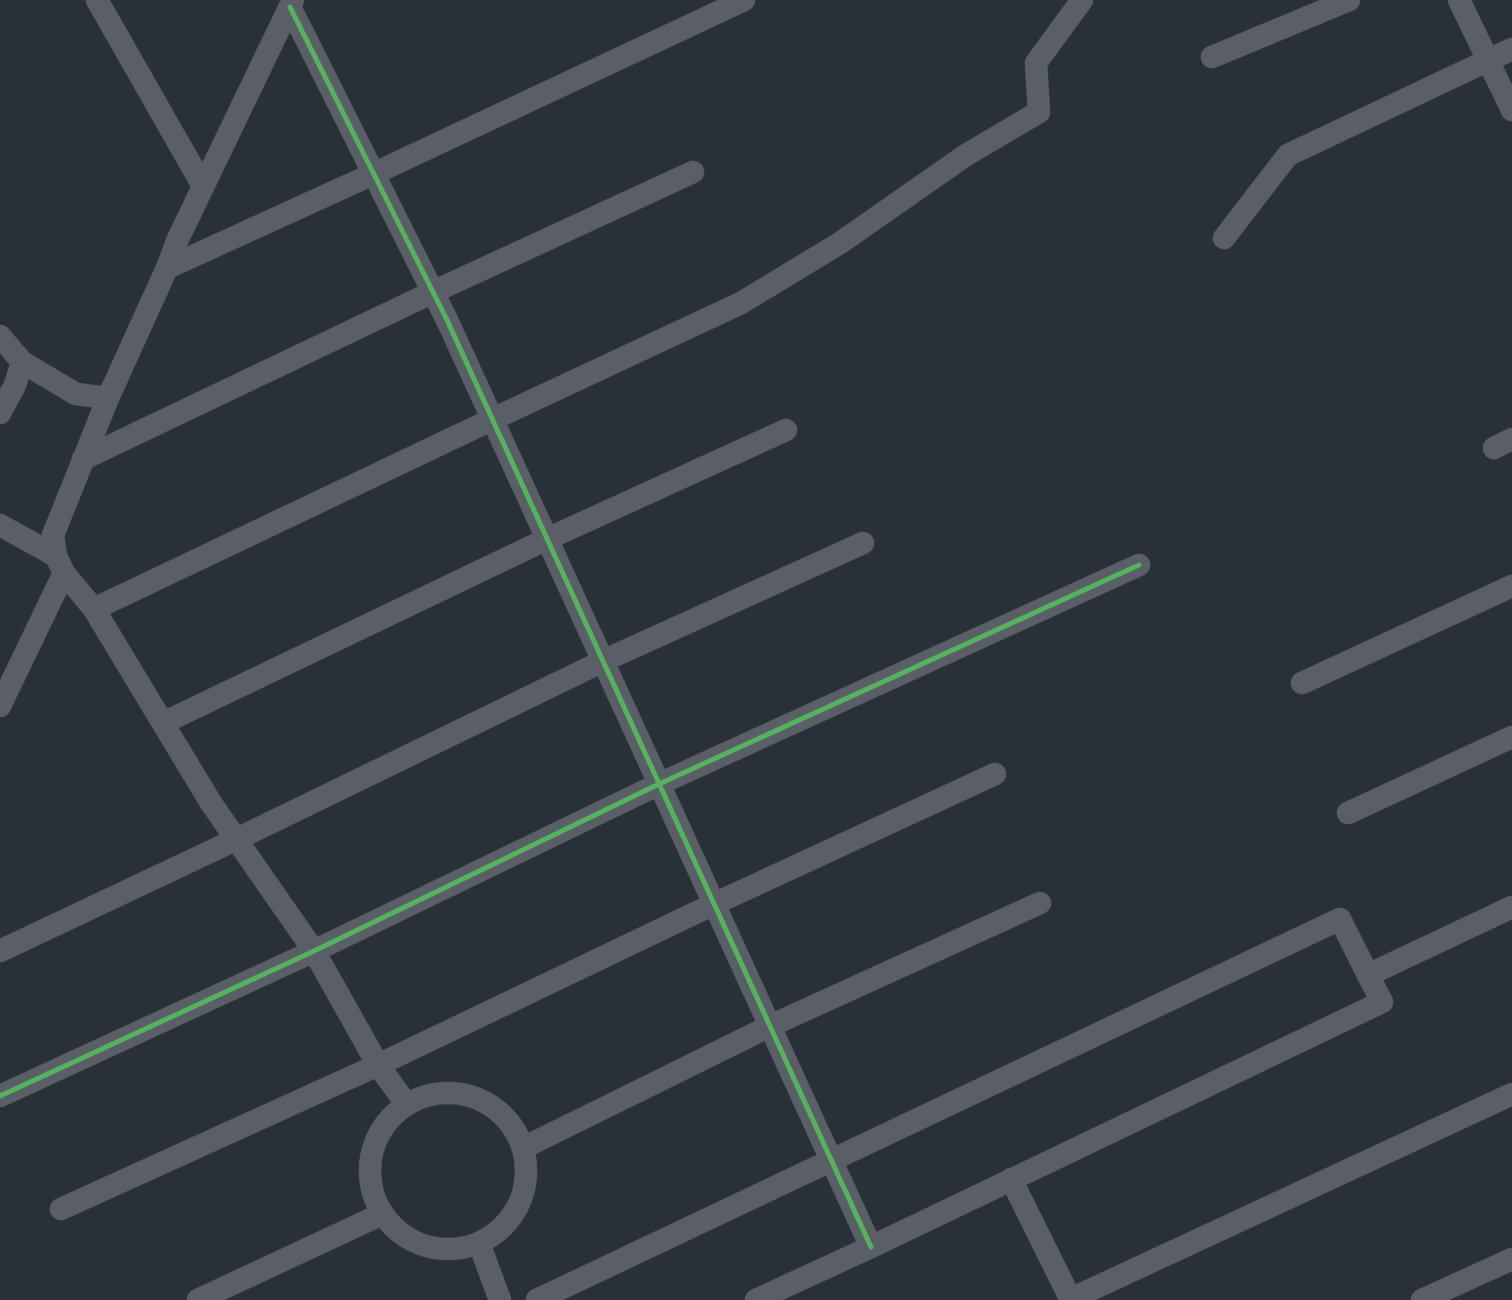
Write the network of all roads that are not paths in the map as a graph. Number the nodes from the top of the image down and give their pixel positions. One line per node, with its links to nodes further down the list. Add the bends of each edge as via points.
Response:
1 (97, 0): 13 (street)
2 (744, 0): 12 (street)
3 (1082, 0): 21 (street, via 1036,63 1039,112 966,155 840,243 741,303)
4 (1349, 0): 8 (street)
5 (1459, 0): 9 (street)
6 (291, 4): 12 (street); 13 (street)
7 (1512, 50): 9 (street)
8 (1212, 57)
9 (1488, 61): 10 (street); 14 (street, via 1288,155)
10 (1512, 110)
11 (693, 172): 16 (street)
12 (374, 174): 15 (street); 16 (street)
13 (203, 186): 15 (street)
14 (1224, 238)
15 (167, 268): 19 (street)
16 (433, 292): 21 (street); 23 (street)
17 (0, 336): 18 (street)
18 (22, 362): 19 (street, via 76,394); 20 (street, via 15,385)
19 (108, 398): 23 (street)
20 (0, 413)
21 (493, 419): 25 (street); 30 (street)
22 (786, 430): 25 (street)
23 (83, 460): 27 (street, via 53,535)
24 (0, 525): 27 (street)
25 (547, 538): 31 (street); 34 (street)
26 (863, 543): 31 (street)
27 (60, 564): 30 (street); 33 (street)
28 (1139, 565): 37 (street)
29 (1512, 586): 32 (street)
30 (94, 609): 34 (street)
31 (603, 661): 37 (street); 39 (street)
32 (1302, 683)
33 (0, 706)
34 (163, 723): 39 (street, via 211,803)
35 (1512, 737): 38 (street)
36 (995, 774): 41 (street)
37 (659, 784): 41 (street); 44 (street)
38 (1348, 813)
39 (237, 839): 43 (street); 44 (street)
40 (1040, 903): 46 (street)
41 (714, 904): 46 (street); 47 (street)
42 (1512, 907): 45 (street)
43 (1, 947)
44 (314, 951): 47 (street); 49 (street)
45 (1368, 975): 52 (street, via 1340,919); 53 (street, via 1382,1002)
46 (770, 1026): 51 (street); 52 (street)
47 (378, 1065): 50 (street); 54 (street)
48 (1512, 1094): 59 (street)
49 (0, 1096)
50 (407, 1105): 51 (street, via 438,1094 457,1093 482,1100 503,1115 519,1135); 55 (street, via 389,1121 374,1148 370,1166 372,1191)
51 (523, 1148): 56 (street, via 526,1160 526,1185 517,1209 501,1229)
52 (831, 1159): 57 (street); 62 (street)
53 (1012, 1179): 57 (street); 59 (street)
54 (61, 1210)
55 (382, 1214): 56 (street, via 396,1230 415,1243 436,1249 458,1249); 60 (street)
56 (479, 1244): 61 (street)
57 (871, 1247): 63 (street)
58 (1512, 1259): 64 (street)
59 (1071, 1299)
60 (198, 1300)
61 (500, 1300)
62 (537, 1300)
63 (756, 1300)
64 (1422, 1300)

